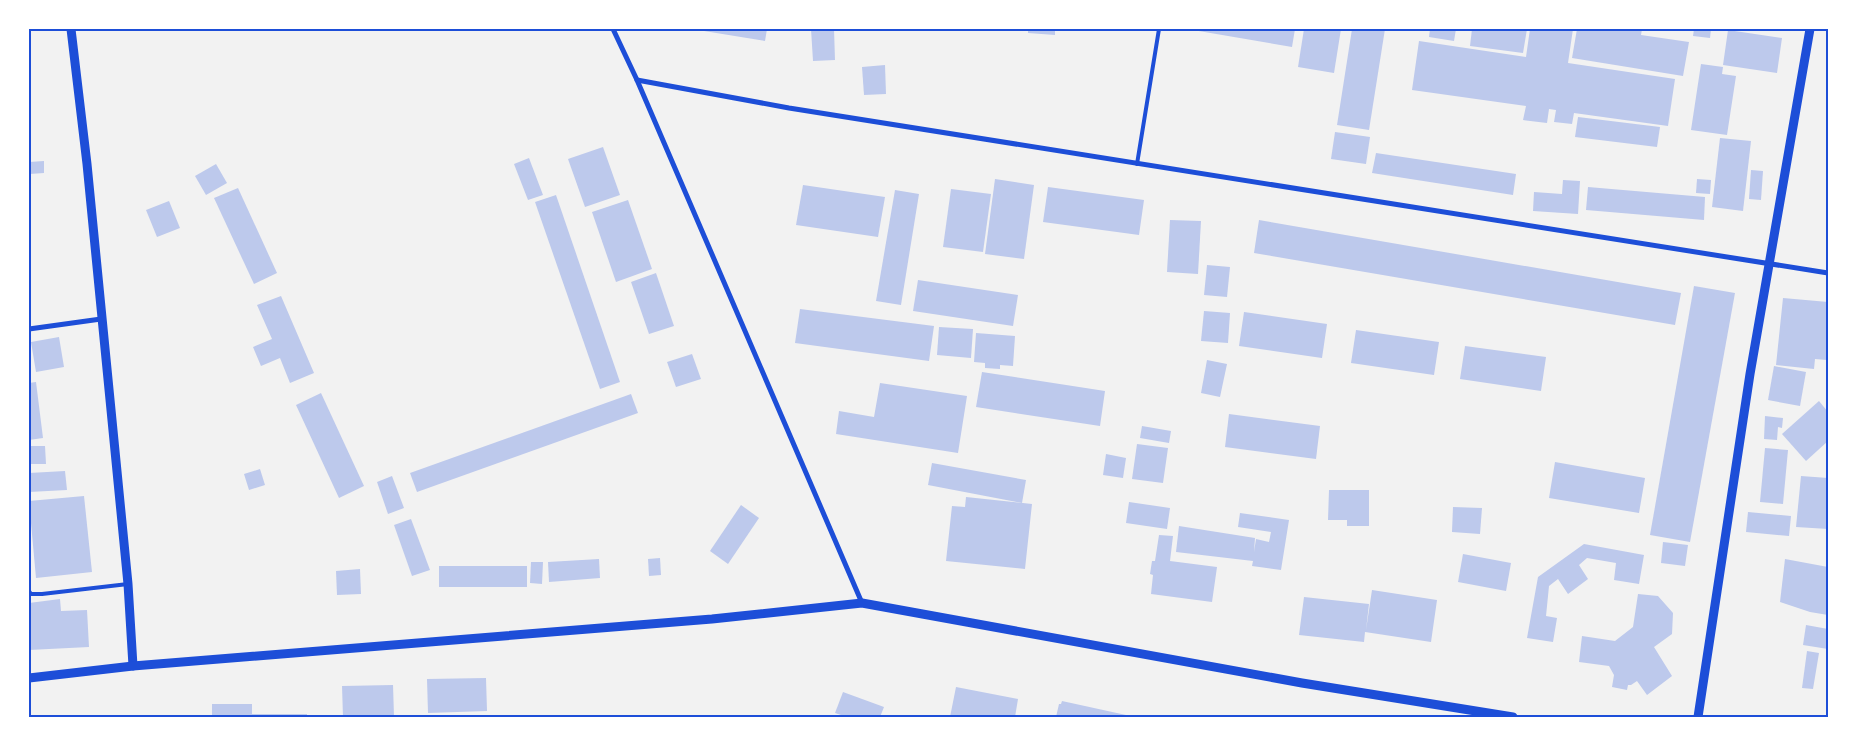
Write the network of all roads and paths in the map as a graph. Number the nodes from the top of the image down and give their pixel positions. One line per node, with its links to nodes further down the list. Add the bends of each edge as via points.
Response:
1 (71, 29): 9 (street)
2 (613, 29): 5 (street)
3 (1159, 29): 6 (lane)
4 (1810, 29): 7 (street)
5 (637, 80): 6 (street); 13 (street)
6 (1137, 164): 7 (street)
7 (1770, 265): 8 (street); 17 (street, via 1750,374)
8 (1828, 273)
9 (101, 319): 10 (street); 11 (street)
10 (29, 329)
11 (128, 584): 12 (lane, via 42,594); 14 (street)
12 (29, 592)
13 (862, 603): 14 (street, via 712,619); 16 (street, via 1302,683)
14 (133, 666): 15 (street)
15 (29, 678)
16 (1513, 717)
17 (1698, 717)

